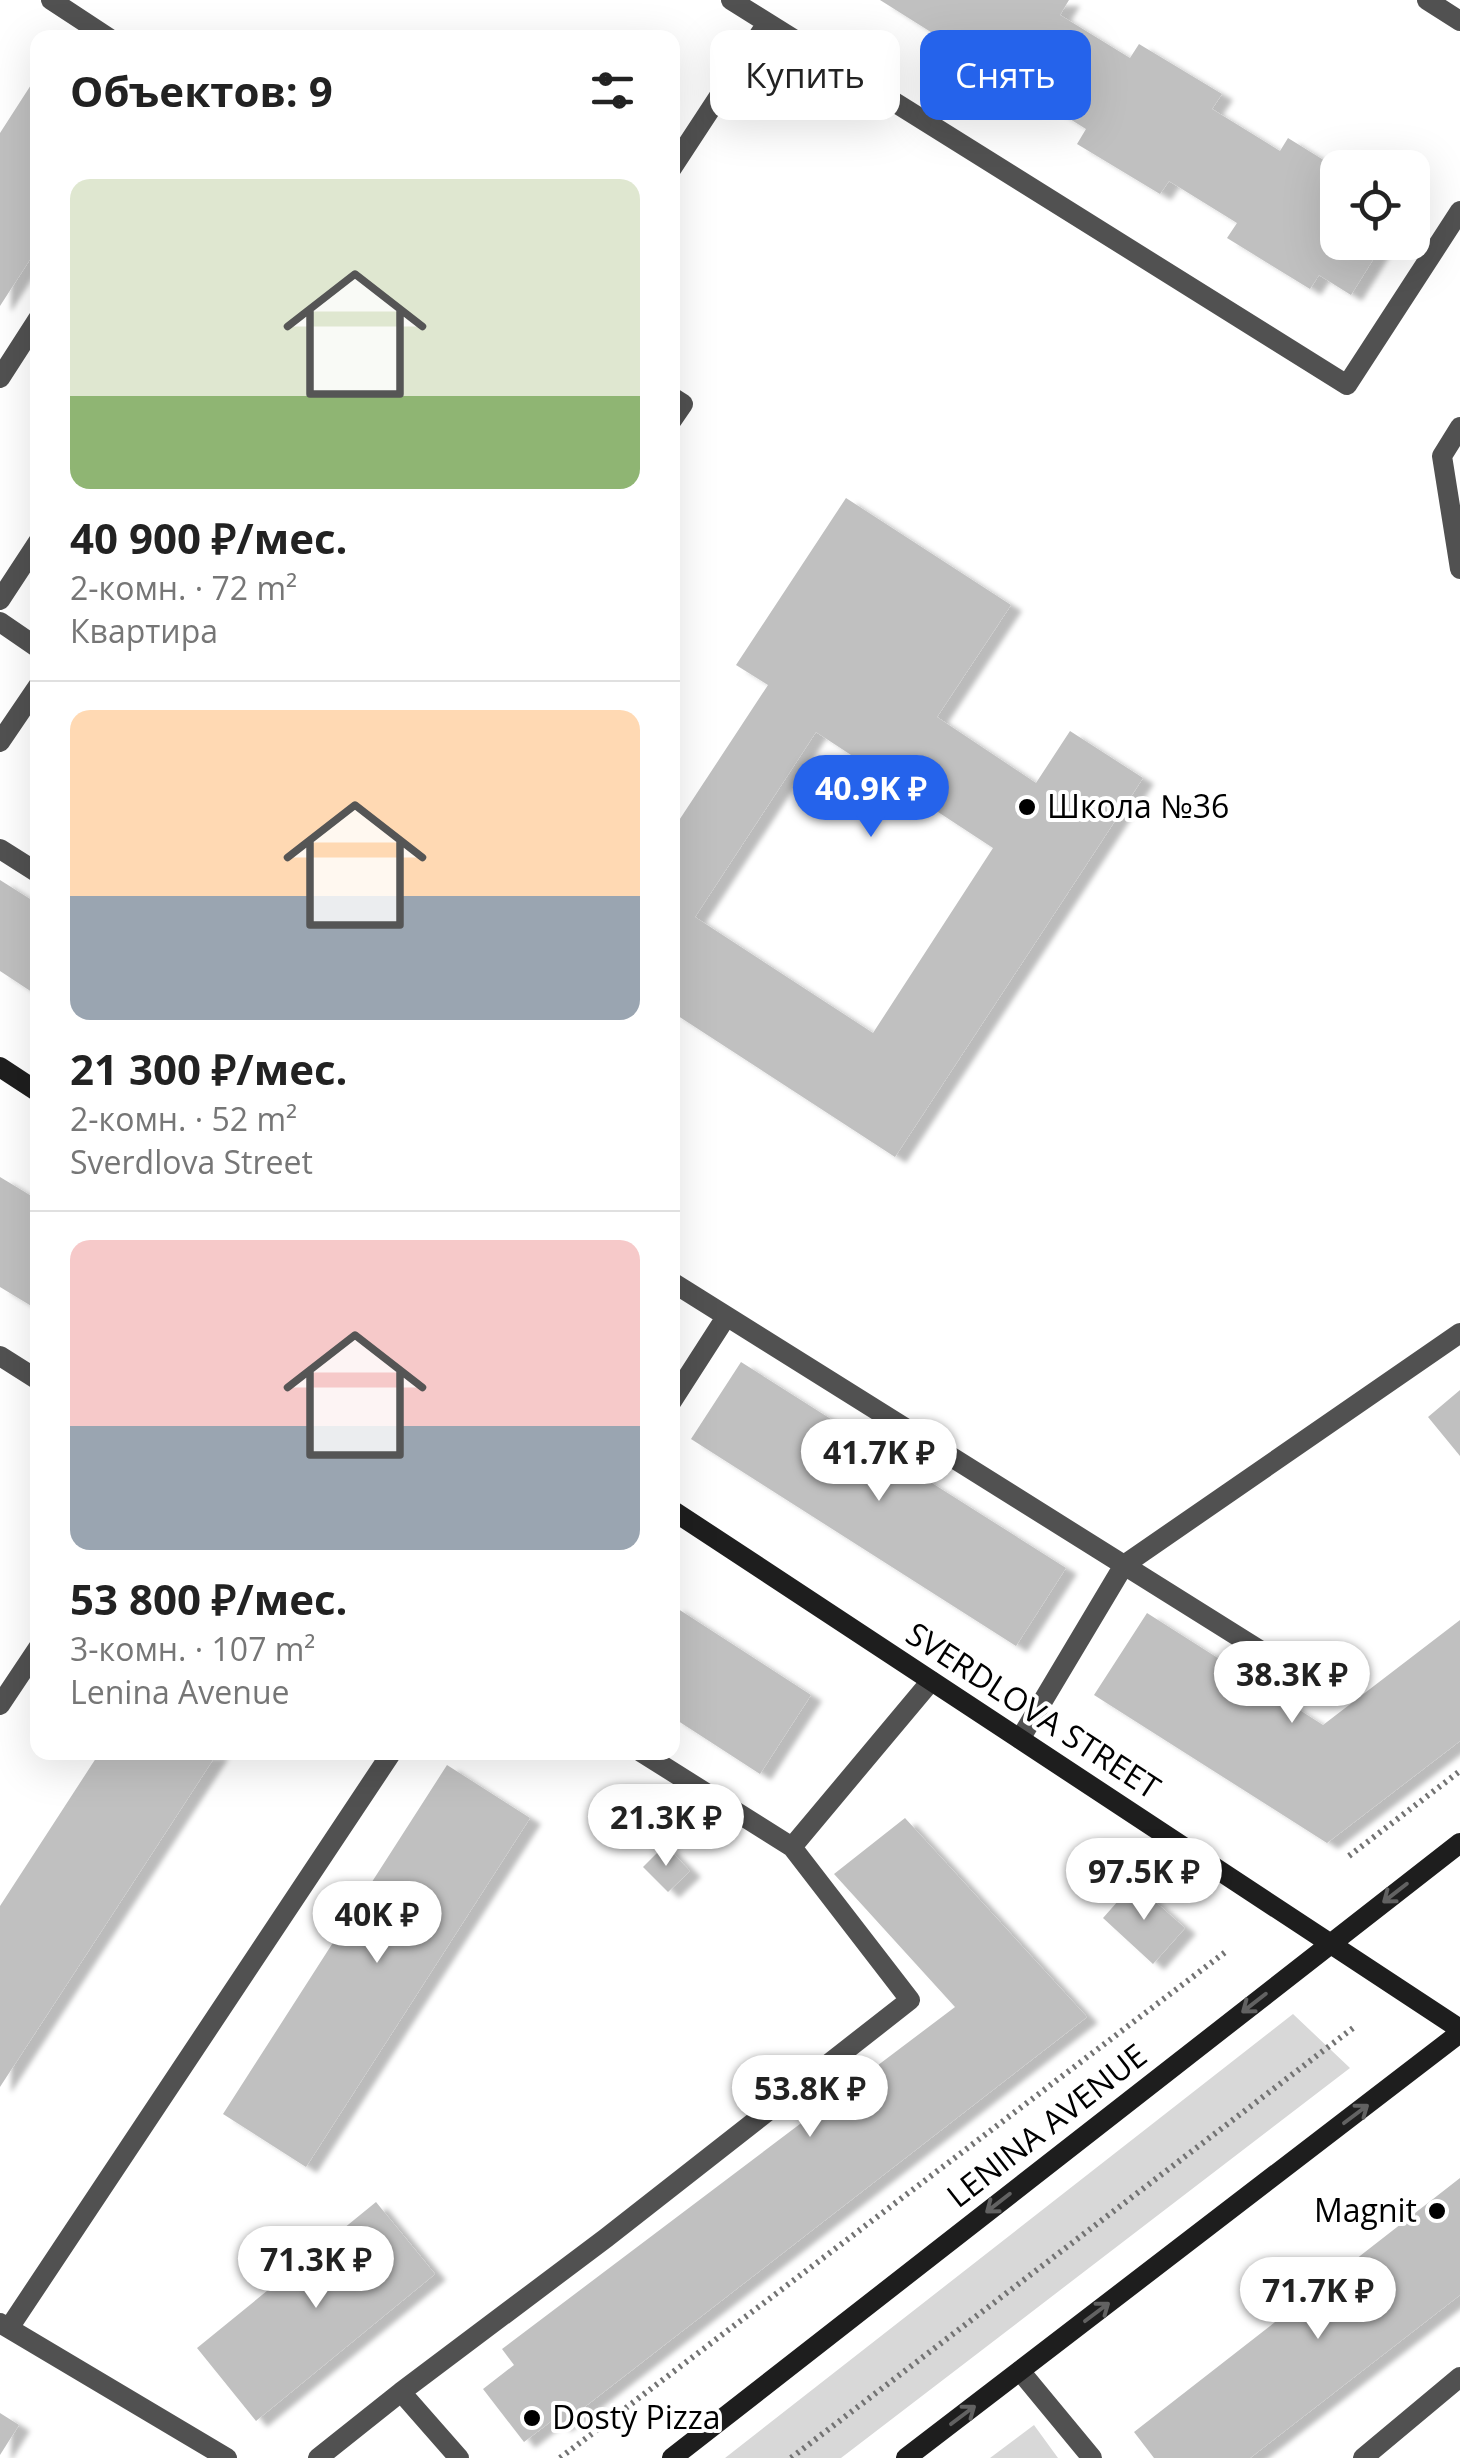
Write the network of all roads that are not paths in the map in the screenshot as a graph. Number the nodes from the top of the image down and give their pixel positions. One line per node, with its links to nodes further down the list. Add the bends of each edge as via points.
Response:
1 (50, 0): 6 (street)
2 (731, 0): 5 (street)
3 (1427, 0): 4 (street)
4 (1460, 21)
5 (767, 22): 7 (street); 8 (street, via 1347,386)
6 (97, 30)
7 (680, 156)
8 (1460, 211)
9 (30, 331): 10 (street)
10 (0, 378)
11 (1460, 426): 13 (street, via 1442,456)
12 (30, 554): 14 (street)
13 (1460, 569)
14 (0, 600)
15 (0, 622): 16 (street)
16 (30, 643)
17 (30, 698): 18 (street)
18 (0, 742)
19 (0, 849): 20 (street)
20 (30, 868)
21 (0, 1067): 22 (main road)
22 (30, 1087)
23 (680, 1287): 24 (street)
24 (726, 1317): 28 (street); 30 (street)
25 (1460, 1332): 30 (street)
26 (0, 1356): 27 (street)
27 (30, 1375)
28 (680, 1388)
29 (680, 1515): 33 (main road, SVERDLOVA STREET)
30 (1124, 1566): 32 (street); 35 (street)
31 (30, 1660): 34 (street)
32 (1290, 1669)
33 (931, 1680): 35 (main road, SVERDLOVA STREET); 39 (street)
34 (0, 1705)
35 (1020, 1739): 40 (main road, SVERDLOVA STREET)
36 (387, 1760): 42 (street)
37 (654, 1760): 39 (street)
38 (1460, 1844): 40 (main road, LENINA AVENUE, one-way to 40)
39 (792, 1847): 45 (street, via 910,2000)
40 (1330, 1943): 41 (main road, SVERDLOVA STREET); 49 (main road, LENINA AVENUE, one-way to 49)
41 (1460, 2031): 43 (main road, one-way to 41)
42 (4, 2325): 46 (street)
43 (1020, 2371): 50 (main road, one-way to 43); 51 (street)
44 (1460, 2378): 52 (street)
45 (401, 2392): 47 (street); 48 (street)
46 (227, 2458)
47 (318, 2458)
48 (458, 2458)
49 (672, 2458)
50 (906, 2458)
51 (1092, 2458)
52 (1363, 2458)

